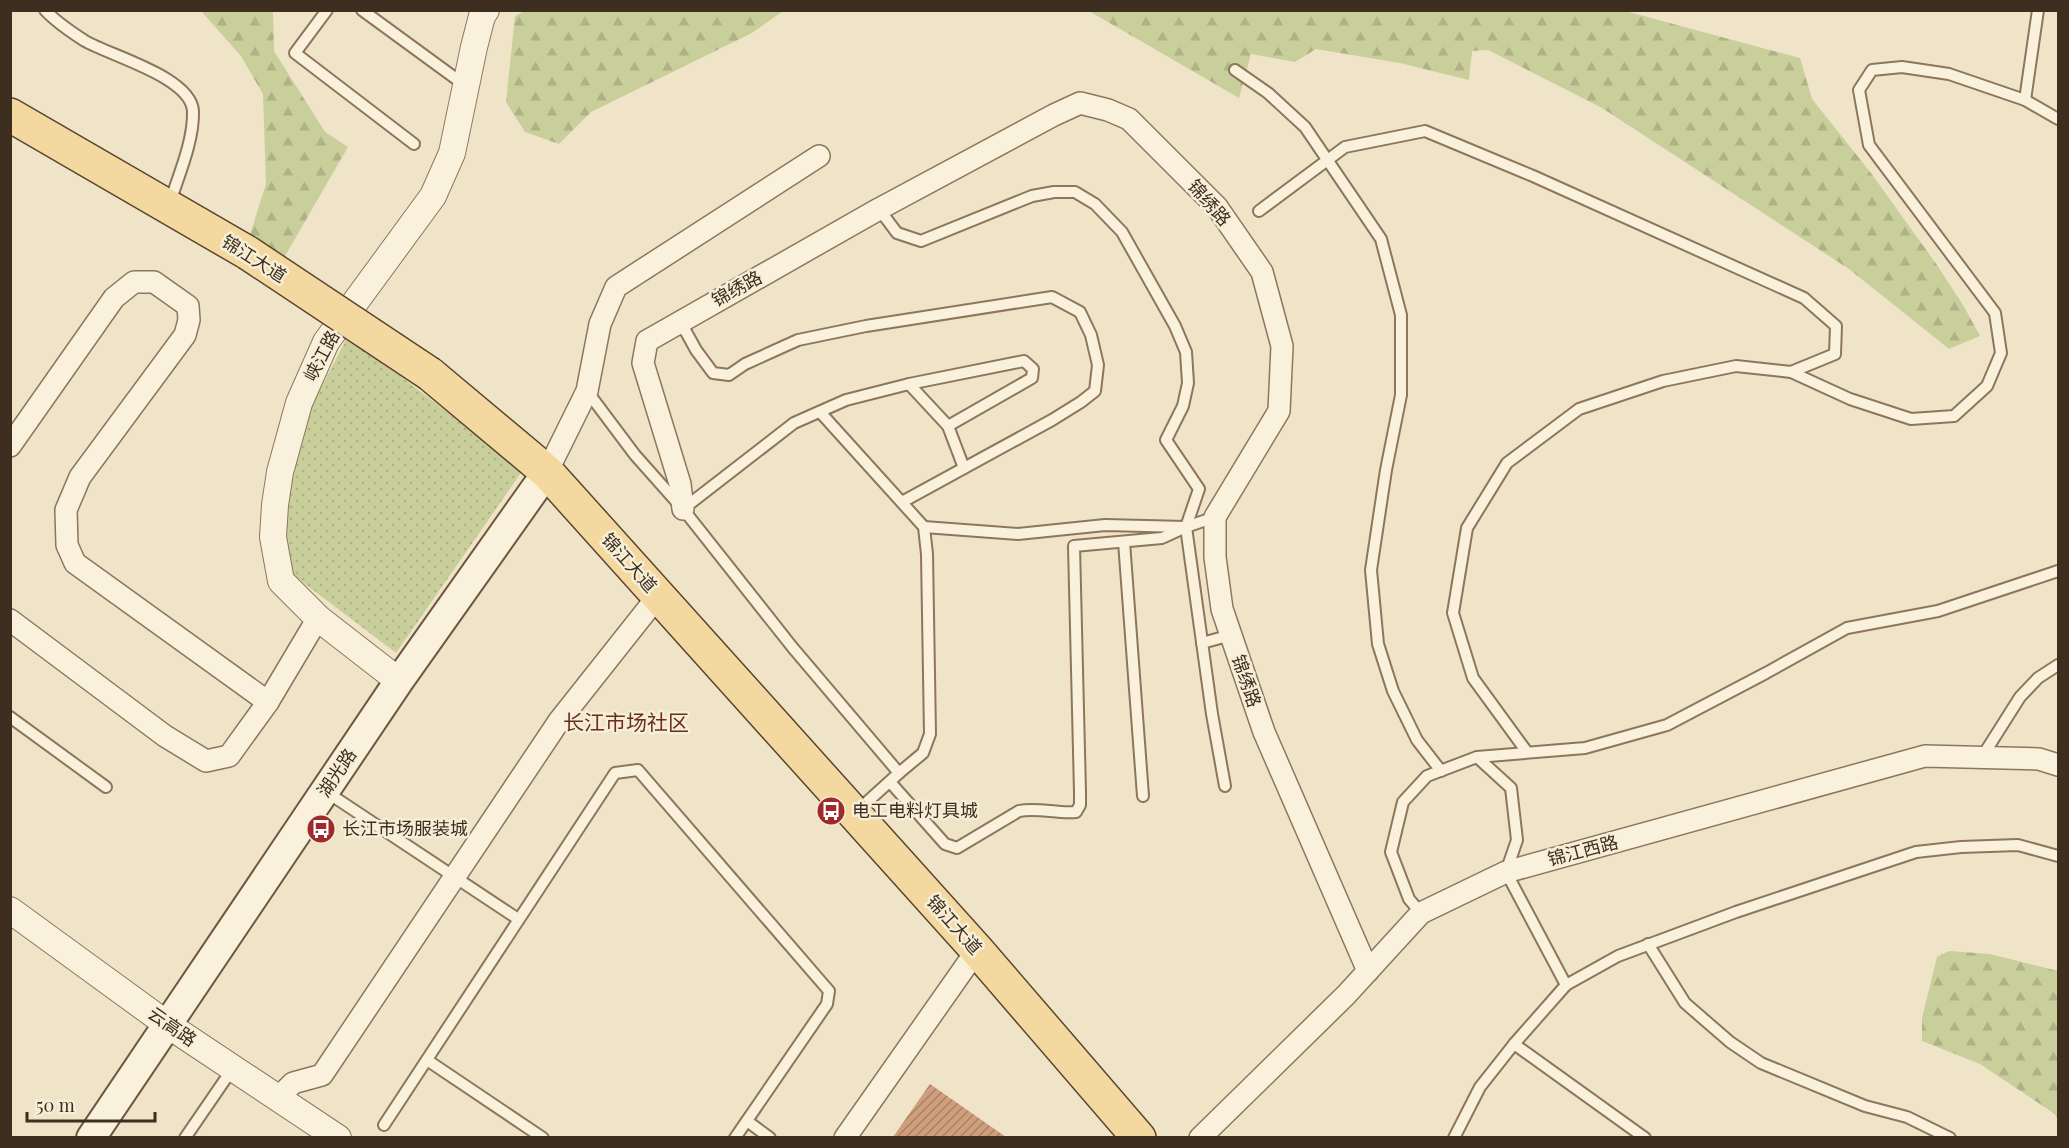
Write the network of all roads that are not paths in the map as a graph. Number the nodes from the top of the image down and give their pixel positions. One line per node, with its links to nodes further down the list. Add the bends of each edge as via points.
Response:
1 (45, 10): 14 (lane, via 86,41 162,76 187,94 193,110 188,146)
2 (327, 10): 11 (lane, via 296,53)
3 (362, 10): 7 (lane)
4 (486, 10): 7 (street, 峡江路)
5 (2038, 10): 8 (lane)
6 (1235, 70): 13 (lane, via 1268,93 1305,127)
7 (466, 86): 34 (street, 峡江路, via 452,153 433,196 326,342 299,403 280,472 273,537 281,581)
8 (2025, 100): 10 (lane); 18 (lane, via 1949,74 1902,67 1872,70 1859,90 1869,146 1995,313 2001,353 1987,386 1954,416 1911,419 1850,399)
9 (10, 115): 14 (main road, 锦江大道)
10 (2058, 119)
11 (414, 144)
12 (819, 156): 20 (street, via 616,287 600,324)
13 (1328, 160): 16 (lane); 18 (lane, via 1345,147 1425,131 1544,180 1804,298 1836,326 1834,354); 46 (lane, via 1381,240 1401,315 1401,395 1371,570 1378,644 1393,690 1417,740)
14 (168, 208): 25 (main road, 锦江大道, bridge, via 248,253 430,374)
15 (879, 209): 17 (street, 锦绣路); 28 (street, 锦绣路, via 1080,103 1129,119 1217,207 1262,272 1282,346 1280,411); 30 (lane, via 897,233 921,241 1032,196 1075,192 1095,204 1122,232 1186,352 1188,383 1184,406 1166,440 1198,489)
16 (1260, 211)
17 (680, 321): 24 (lane, via 713,374 729,375 798,340 866,326 1052,297 1080,312 1098,365 1095,391 1052,420); 27 (street, 锦绣路, via 647,341 643,363 680,484)
18 (1791, 372): 42 (lane, via 1736,366 1663,381 1578,409 1507,463 1467,528 1453,613 1473,678)
19 (909, 384): 21 (lane, via 846,400); 22 (lane); 22 (lane, via 1024,361 1033,369 1032,378)
20 (587, 391): 25 (street); 27 (lane, via 635,455)
21 (820, 412): 26 (lane); 27 (lane, via 794,423)
22 (948, 426): 24 (lane)
23 (10, 446): 40 (street, via 114,297 134,282 154,282 188,306 184,335 80,477 66,510 67,545 75,563)
24 (964, 468): 26 (lane)
25 (547, 472): 33 (main road, 锦江大道); 39 (main road, 湖光路)
26 (902, 502): 29 (lane)
27 (683, 509): 47 (lane)
28 (1215, 517): 30 (lane); 36 (street, 锦绣路, via 1215,557 1222,609)
29 (924, 527): 30 (lane, via 1018,534 1105,525); 47 (lane, via 930,734 923,753)
30 (1186, 527): 31 (lane, via 1162,538); 37 (lane)
31 (1124, 542): 48 (lane, via 1074,546 1080,792 1076,812 1019,811 957,848 945,843); 52 (lane)
32 (2058, 572): 42 (lane, via 1938,611 1847,628 1667,725 1585,748)
33 (658, 596): 53 (main road, 锦江大道); 56 (street, via 559,721)
34 (318, 618): 39 (street, 峡江路); 40 (street)
35 (10, 620): 40 (street, via 165,736 206,761 229,756)
36 (1231, 635): 37 (lane); 62 (street, 锦绣路, via 1264,732)
37 (1202, 643): 49 (lane)
38 (2058, 665): 44 (lane, via 2020,697)
39 (399, 681): 51 (main road, 湖光路)
40 (268, 702)
41 (10, 717): 50 (lane)
42 (1527, 752): 43 (lane)
43 (1477, 757): 46 (lane); 55 (lane, via 1511,788 1517,840)
44 (1982, 758): 45 (street, 锦江西路, via 2039,759); 55 (street, 锦江西路, via 1925,756)
45 (2058, 765)
46 (1441, 771): 58 (lane, via 1427,776 1403,802 1391,852 1408,899)
47 (899, 773): 48 (lane)
48 (890, 782): 53 (lane)
49 (1225, 786)
50 (106, 787)
51 (325, 791): 56 (lane); 64 (main road, 湖光路)
52 (1143, 796)
53 (854, 814): 61 (main road, 锦江大道)
54 (2058, 856): 60 (lane, via 2018,844 1916,852)
55 (1506, 872): 58 (street, 锦江西路); 63 (lane)
56 (454, 877): 59 (lane); 68 (street, via 322,1075 293,1083)
57 (10, 910): 64 (street, 云高路)
58 (1421, 913): 62 (street, 锦江西路)
59 (518, 919): 66 (lane); 69 (lane, via 615,774 638,770 829,991 826,1004)
60 (1648, 944): 63 (lane); 82 (lane, via 1685,1003 1761,1063)
61 (977, 950): 77 (street); 78 (main road, 锦江大道)
62 (1368, 971): 79 (street, 锦江西路)
63 (1566, 985): 65 (lane)
64 (168, 1025): 67 (street, 云高路); 71 (main road, 湖光路)
65 (1514, 1044): 80 (lane, via 1479,1087); 81 (lane)
66 (427, 1060): 70 (lane); 74 (lane)
67 (233, 1068): 68 (street, 云高路); 72 (lane)
68 (278, 1098): 73 (street, 云高路)
69 (747, 1121): 75 (lane); 76 (lane)
70 (384, 1125)
71 (91, 1137)
72 (185, 1137)
73 (338, 1137)
74 (543, 1137)
75 (735, 1137)
76 (770, 1137)
77 (845, 1137)
78 (1139, 1137)
79 (1200, 1137)
80 (1454, 1137)
81 (1645, 1137)
82 (1950, 1137)

